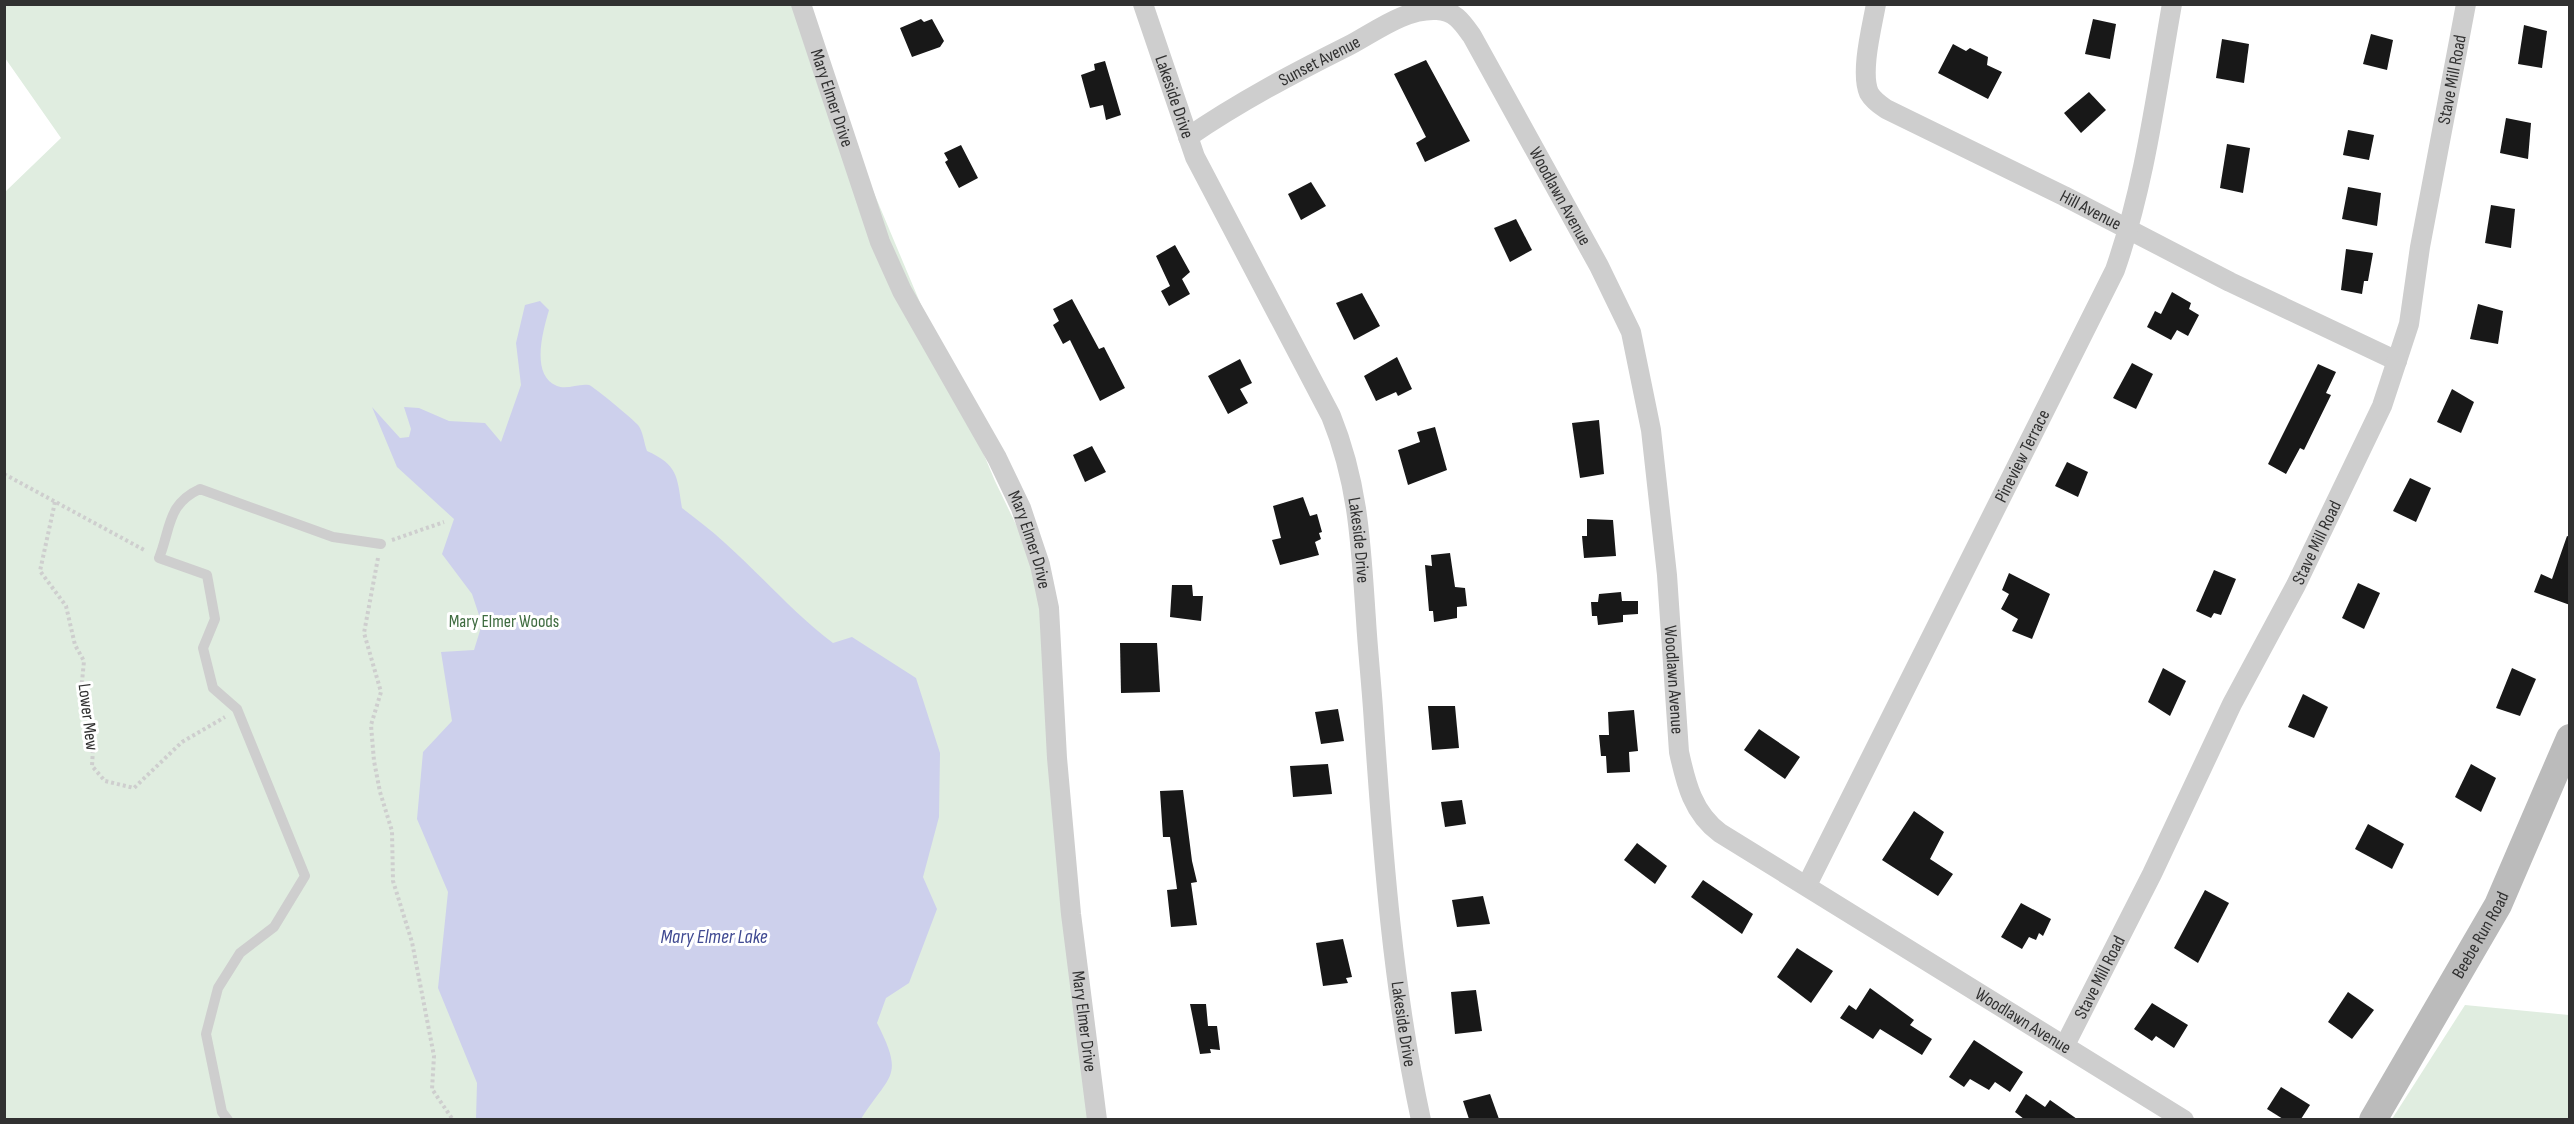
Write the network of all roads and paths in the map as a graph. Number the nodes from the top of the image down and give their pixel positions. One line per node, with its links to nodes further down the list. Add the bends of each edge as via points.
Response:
1 (801, 4): 21 (street, Mary Elmer Drive, via 880,242 902,291 997,458 1021,508 1040,565 1049,608 1071,914)
2 (1143, 4): 7 (street, Lakeside Drive)
3 (1876, 4): 8 (street, Hill Avenue, via 1867,60 1867,85 1875,102)
4 (2172, 4): 8 (street, Pineview Terrace)
5 (2466, 4): 9 (street, Stave Mill Road, via 2409,324)
6 (1458, 18): 7 (street, Sunset Avenue, via 1438,10 1410,13 1279,80); 17 (street, Woodlawn Avenue, via 1472,36 1599,266 1631,332 1651,430 1680,752 1692,798 1709,824)
7 (1188, 137): 22 (street, Lakeside Drive, via 1195,158 1331,416 1352,479 1365,580 1397,976)
8 (2129, 230): 9 (street, Hill Avenue); 17 (street, Pineview Terrace, via 2115,270)
9 (2397, 361): 18 (street, Stave Mill Road, via 2382,406 2296,585 2232,704)
10 (4, 474): 11 (path)
11 (55, 502): 14 (path); 15 (path, Lower Mew, via 40,571 66,606 75,645 84,661 81,692 94,732 92,766 105,781 134,788 182,742)
12 (444, 522): 13 (path)
13 (381, 544): 14 (lane, via 333,537 200,489 183,496 172,513); 20 (path, via 363,633 381,692 371,724 374,761 392,831 393,881 412,942 434,1056 432,1089)
14 (159, 558): 15 (lane, via 207,575 215,619 203,648 213,688)
15 (237, 709): 19 (lane, via 305,876 274,927 240,953 218,988 206,1034 222,1112)
16 (2570, 738): 24 (main road, Beebe Run Road, via 2498,905)
17 (1807, 885): 18 (street, Woodlawn Avenue)
18 (2065, 1045): 23 (street, Woodlawn Avenue)
19 (228, 1119)
20 (453, 1119)
21 (1097, 1119)
22 (1421, 1119)
23 (2184, 1119)
24 (2373, 1119)

